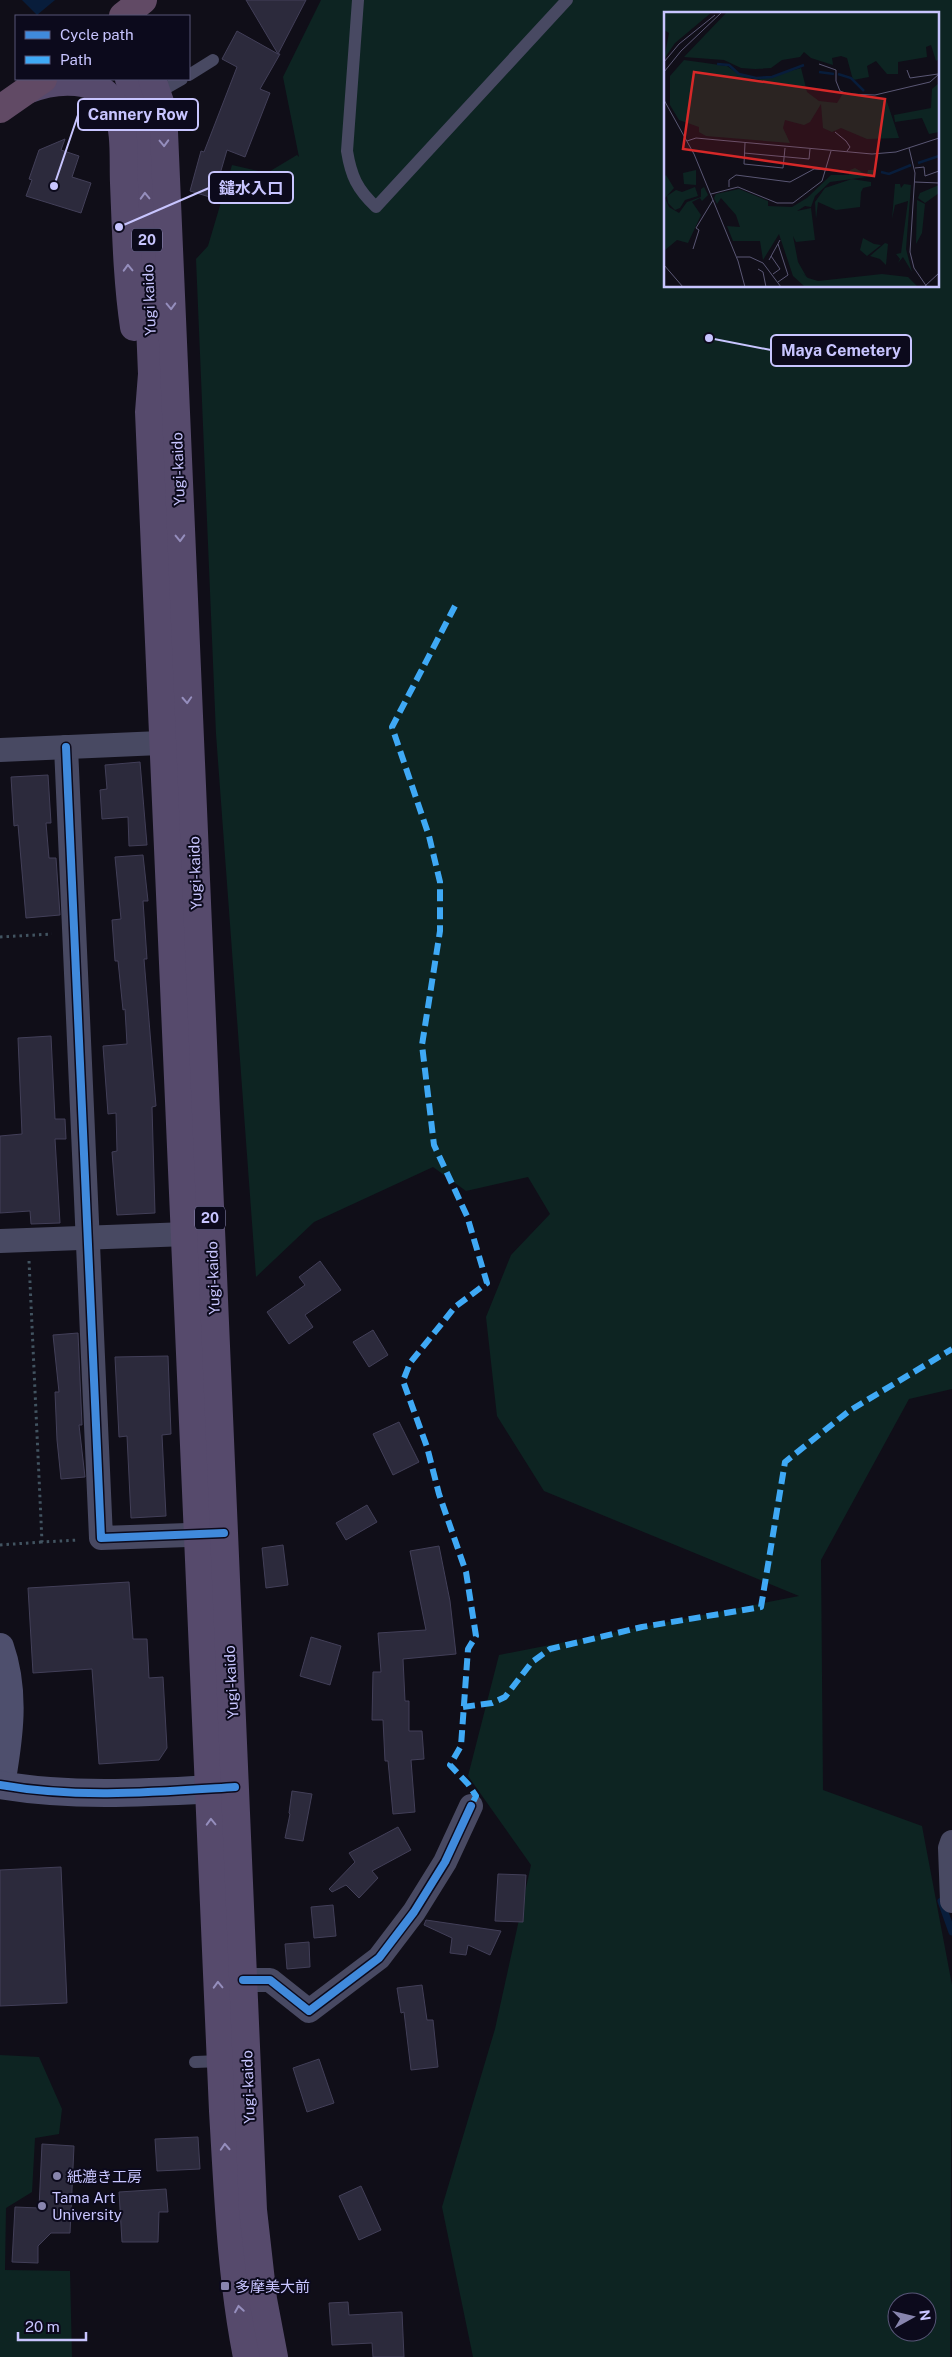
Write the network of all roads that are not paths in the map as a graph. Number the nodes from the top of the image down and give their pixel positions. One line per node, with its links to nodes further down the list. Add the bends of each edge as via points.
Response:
1 (143, 0): 4 (highway)
2 (358, 0): 3 (lane, via 347,151 350,171 362,192 376,207)
3 (567, 0)
4 (124, 15)
5 (213, 60): 6 (lane)
6 (190, 74)
7 (178, 80): 9 (lane)
8 (35, 84): 10 (highway); 11 (main road, 20, one-way to 8, via 131,311 122,134 115,106 99,91 76,81)
9 (144, 88): 11 (main road, Yugi kaido / 20, one-way to 9, via 152,374 142,126); 12 (main road, Yugi-kaido / 20, one-way to 12, via 164,132)
10 (0, 109)
11 (149, 402): 12 (main road, Yugi-kaido / 20)
12 (177, 742): 13 (street); 15 (main road, Yugi-kaido / 20); 18 (main road, Yugi-kaido / 20)
13 (66, 747): 14 (street); 16 (street)
14 (0, 750)
15 (187, 1234): 16 (street); 18 (main road, Yugi-kaido / 20)
16 (89, 1238): 17 (street); 18 (street, via 101,1538)
17 (0, 1241)
18 (212, 1534): 21 (main road, Yugi-kaido / 20)
19 (0, 1647): 20 (street, via 9,1688 10,1724)
20 (1, 1785): 21 (street, via 72,1793)
21 (222, 1788): 25 (main road, Yugi-kaido / 20); 26 (main road, Yugi-kaido / 20, one-way to 21, via 208,2062)
22 (471, 1806): 25 (street, via 445,1862 380,1958 309,2011 270,1980)
23 (952, 1842): 24 (street)
24 (952, 1901)
25 (243, 1980): 27 (main road, Yugi-kaido / 20, via 253,2210 263,2299)
26 (247, 2357)
27 (274, 2357)

